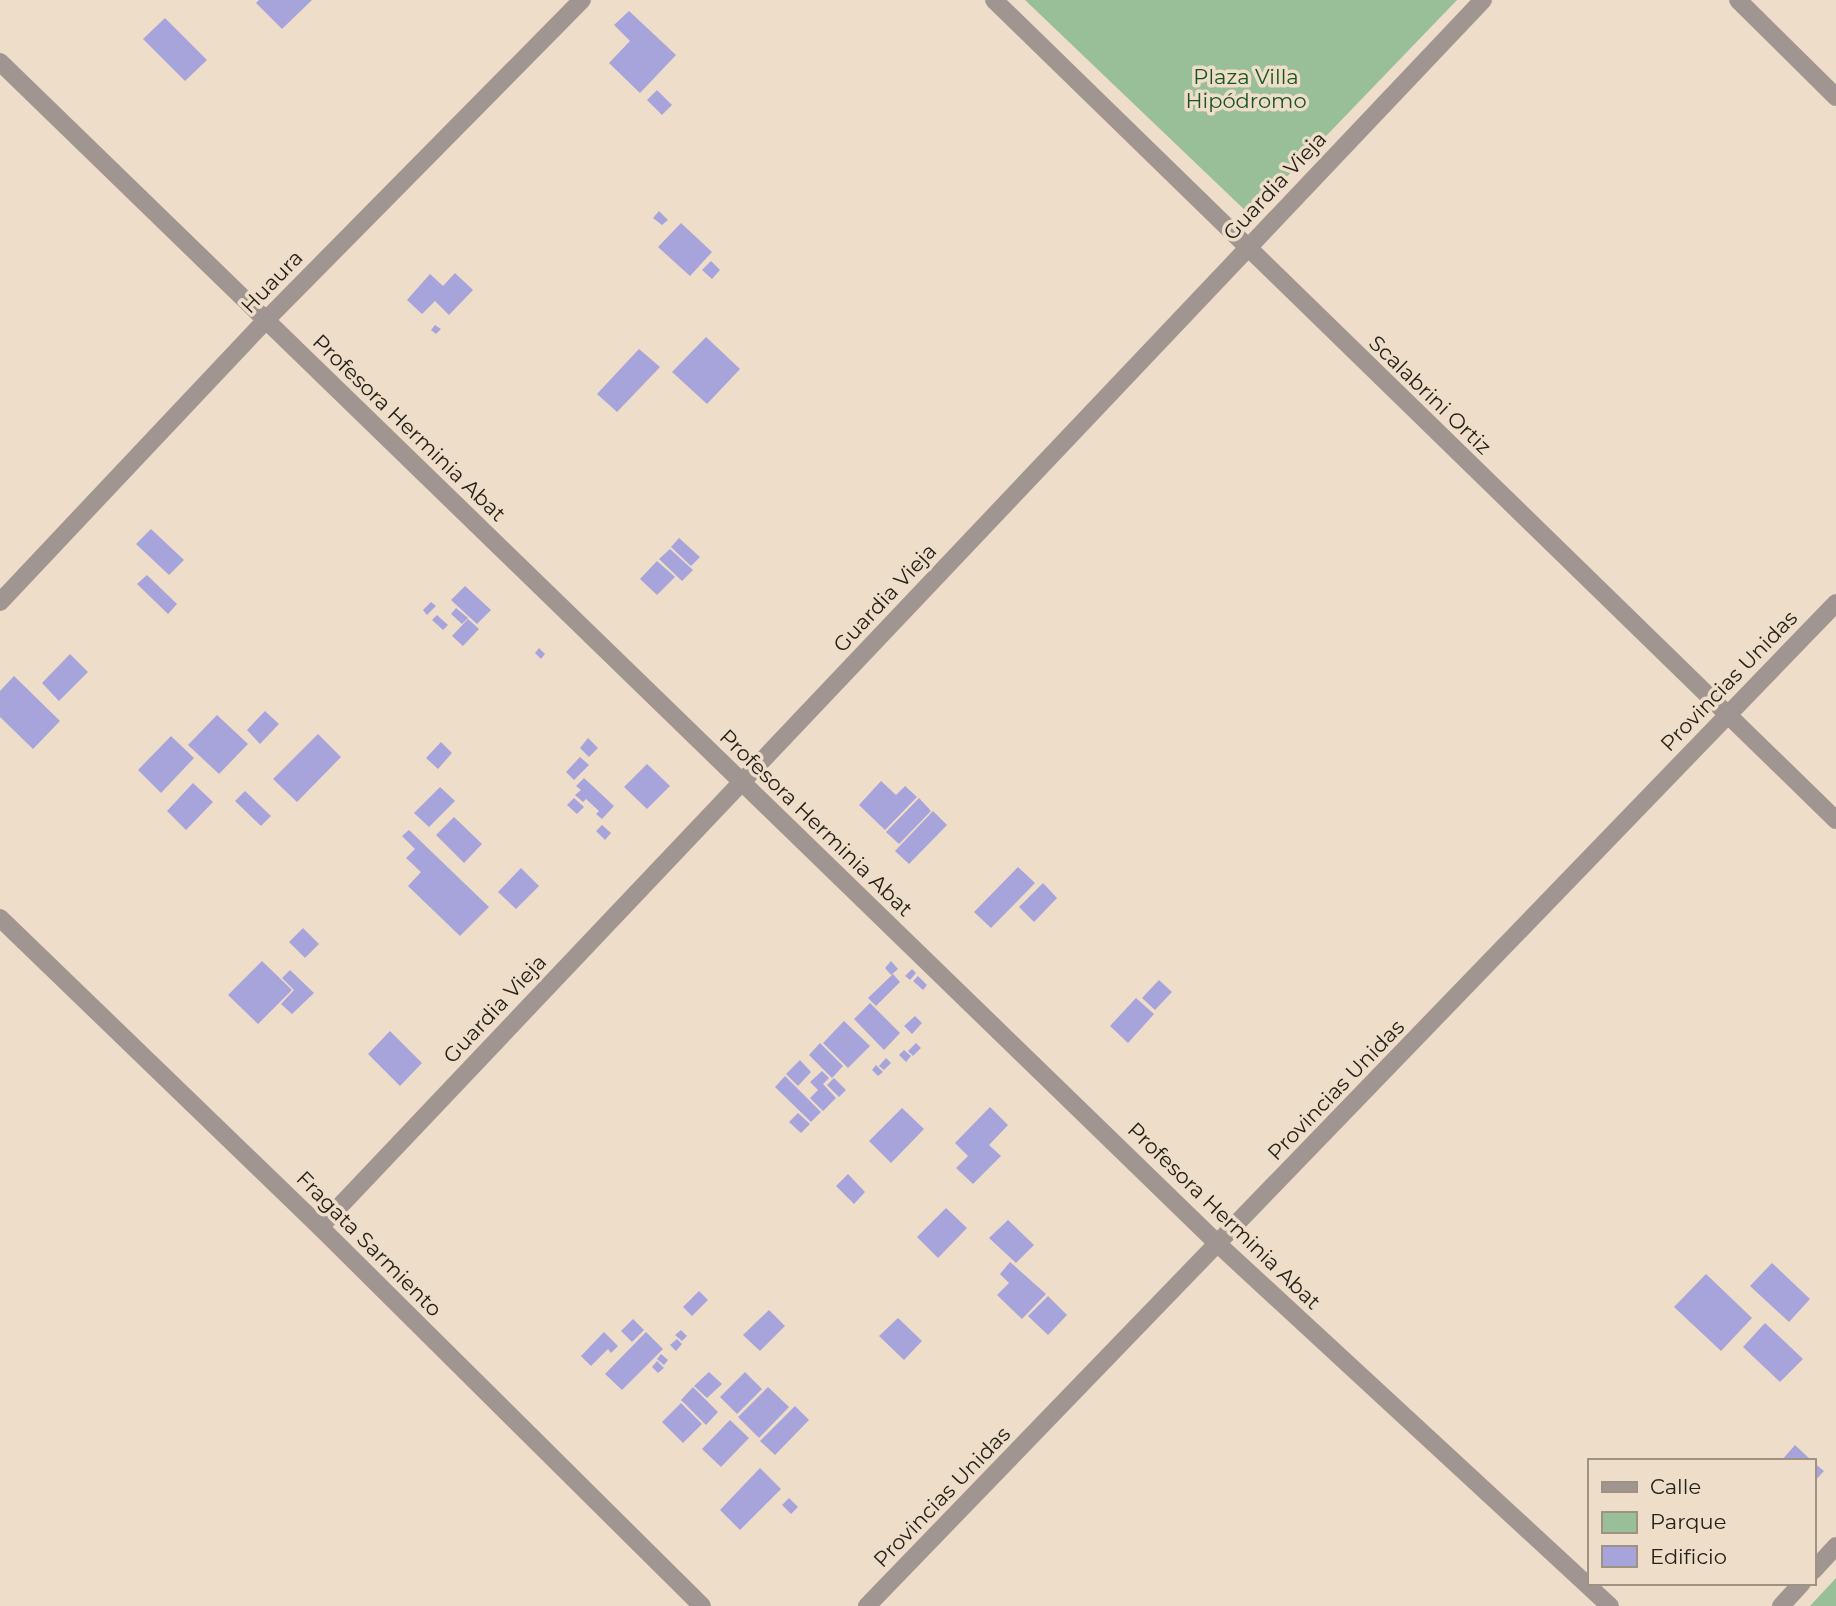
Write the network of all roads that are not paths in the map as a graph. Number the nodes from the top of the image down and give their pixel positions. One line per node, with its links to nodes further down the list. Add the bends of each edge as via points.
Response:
1 (582, 0): 8 (street, Huaura)
2 (994, 0): 7 (street, Scalabrini Ortiz)
3 (1483, 0): 7 (street, Guardia Vieja)
4 (1738, 0): 6 (street)
5 (0, 62): 8 (street, Profesora Herminia Abat)
6 (1836, 97)
7 (1247, 249): 11 (street, Scalabrini Ortiz); 12 (street, Guardia Vieja)
8 (266, 320): 9 (street, Huaura); 12 (street, Profesora Herminia Abat)
9 (0, 601)
10 (1836, 603): 11 (street, Provincias Unidas)
11 (1727, 716): 13 (street, Scalabrini Ortiz); 16 (street, Provincias Unidas)
12 (742, 782): 15 (street, Guardia Vieja); 16 (street, Profesora Herminia Abat)
13 (1836, 820)
14 (0, 918): 15 (street, Fragata Sarmiento)
15 (320, 1227): 20 (street, Fragata Sarmiento)
16 (1219, 1245): 21 (street, Provincias Unidas); 22 (street, Profesora Herminia Abat)
17 (1836, 1546): 18 (street)
18 (1815, 1569)
19 (1800, 1585): 23 (street)
20 (702, 1606)
21 (867, 1606)
22 (1610, 1606)
23 (1781, 1606)

